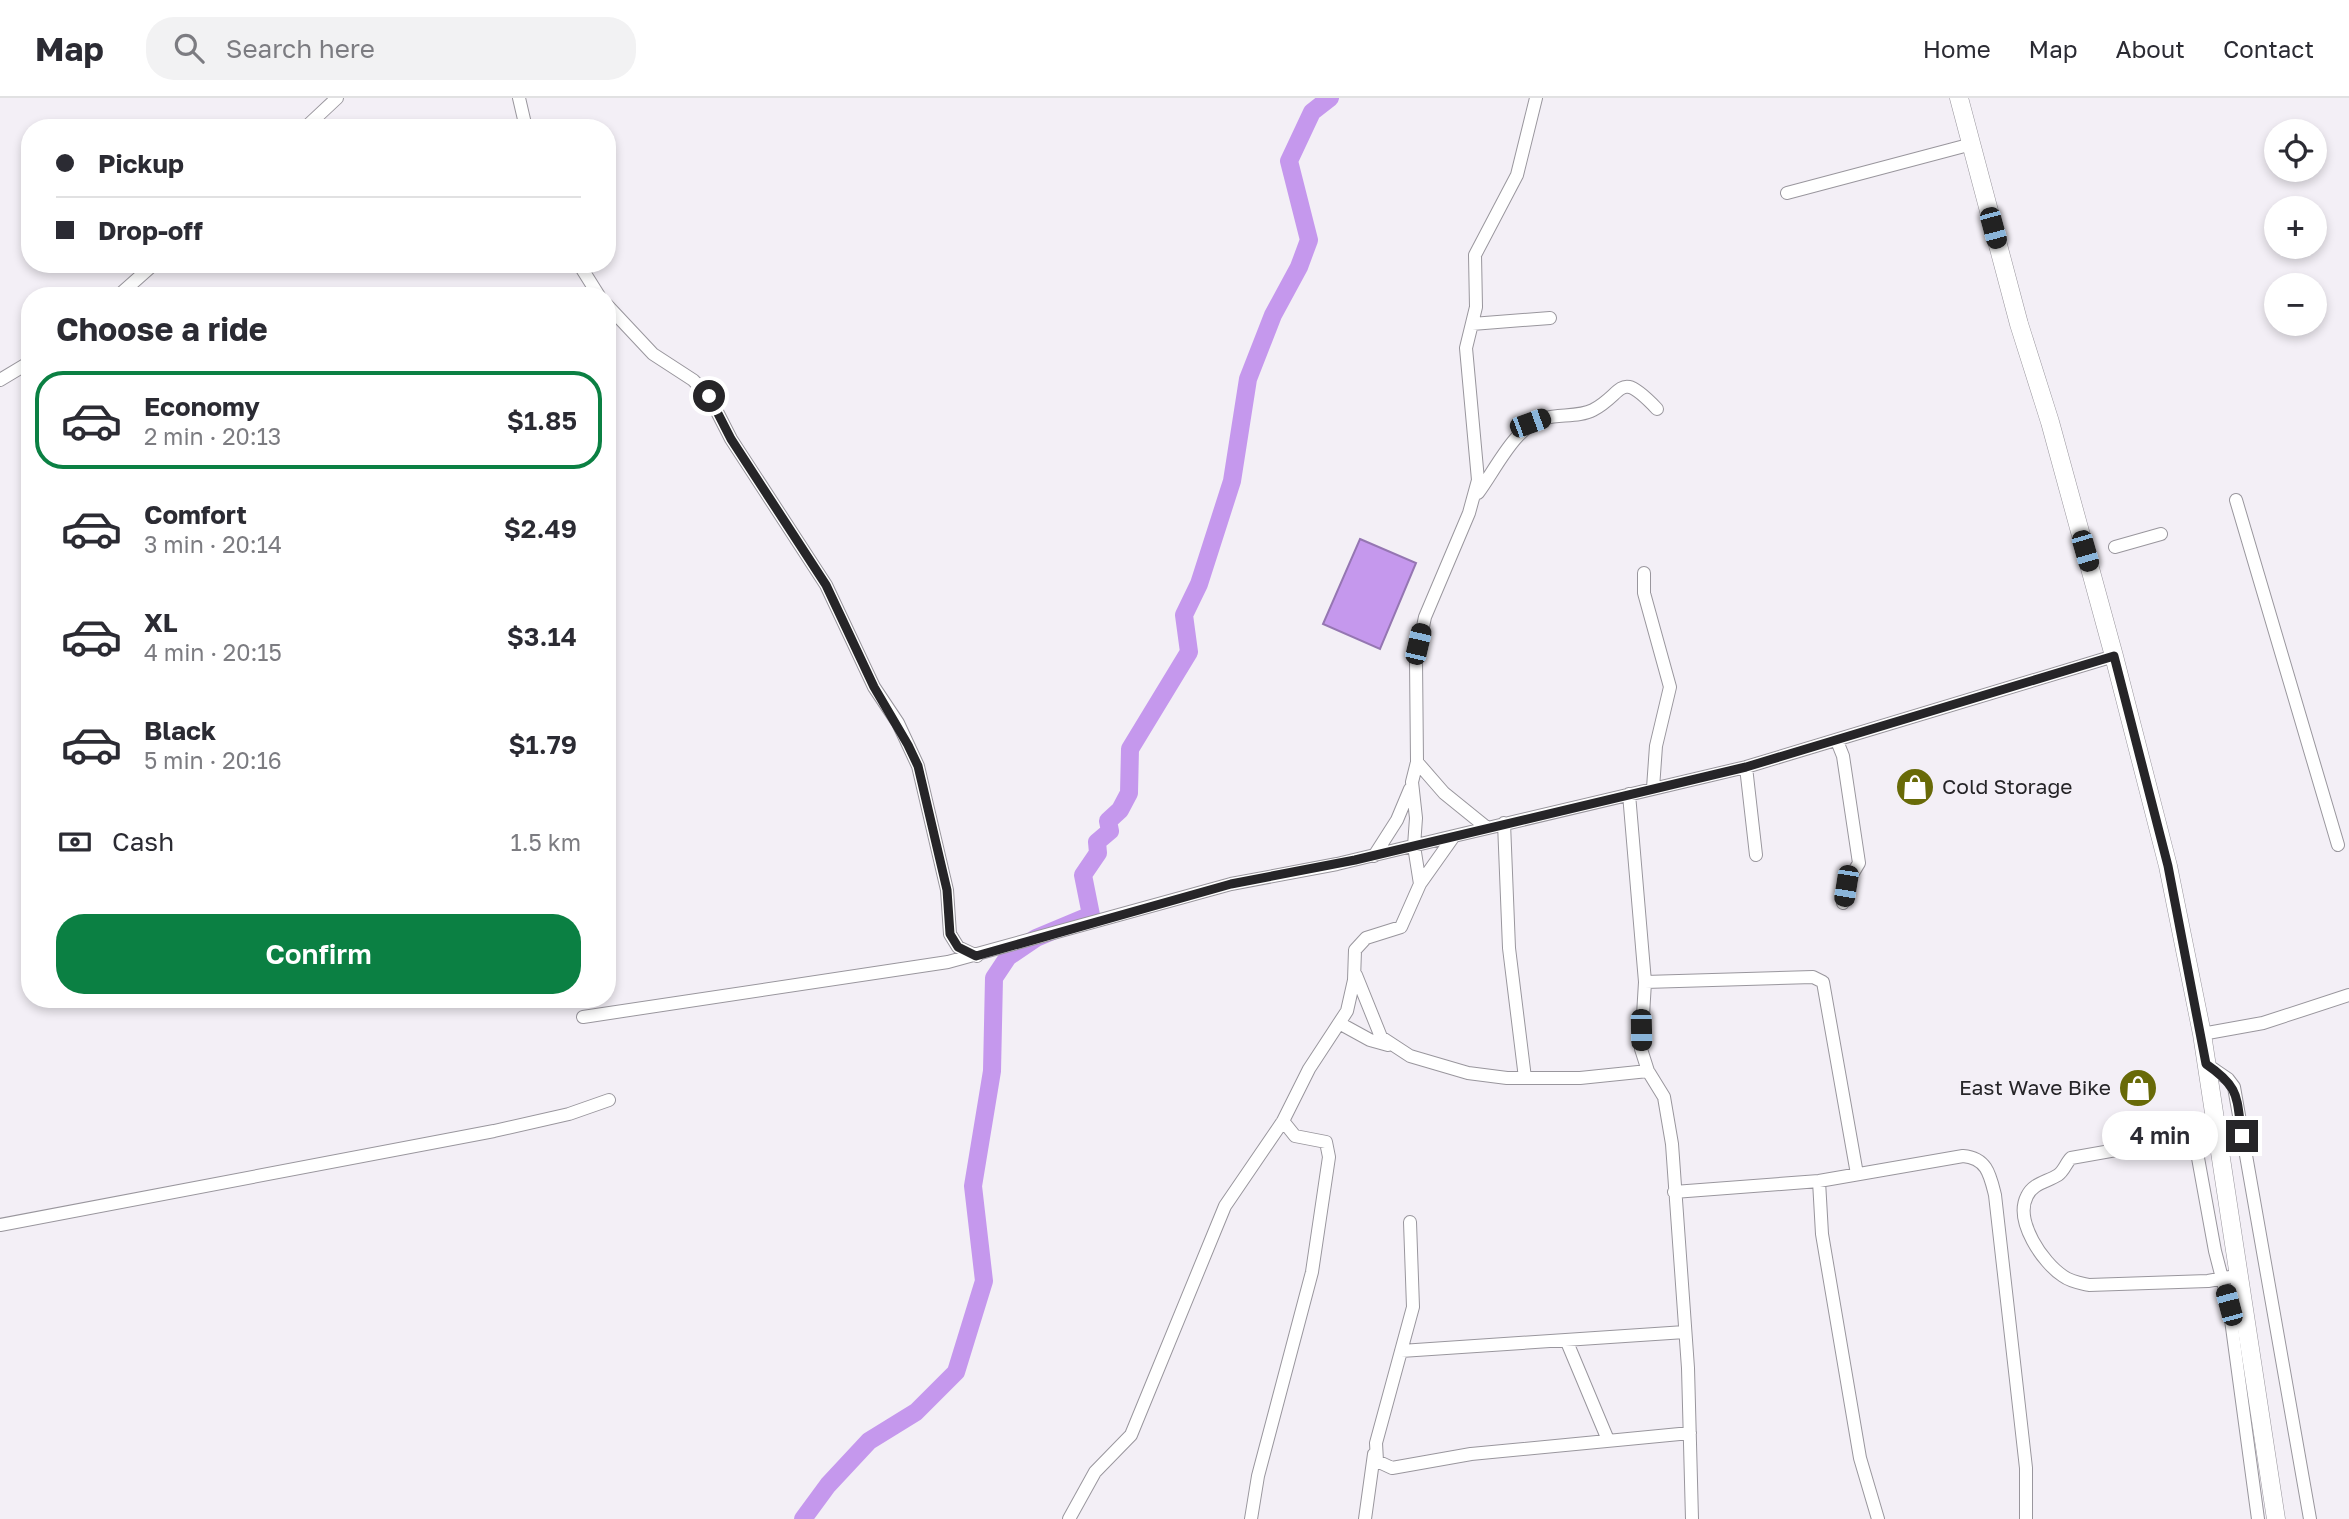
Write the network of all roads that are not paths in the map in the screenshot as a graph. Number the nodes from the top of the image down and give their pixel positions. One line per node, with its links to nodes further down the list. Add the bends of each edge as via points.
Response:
1 (337, 98): 5 (street)
2 (519, 98): 6 (street)
3 (1536, 98): 13 (street, via 1517,175 1475,255 1477,296)
4 (1959, 98): 7 (main road)
5 (315, 119)
6 (524, 119)
7 (1972, 144): 8 (street); 22 (main road)
8 (1787, 193)
9 (144, 273): 10 (street)
10 (128, 287)
11 (616, 315): 38 (street, via 653,354 709,396 731,439 821,576 918,766 947,890 950,934 958,947)
12 (1550, 318): 13 (street)
13 (1472, 324): 17 (street, via 1466,348 1477,461)
14 (21, 367): 15 (street)
15 (0, 380)
16 (1657, 409): 17 (street, via 1640,391 1624,387 1592,411 1530,423)
17 (1475, 496): 24 (street, via 1419,636)
18 (2236, 500): 32 (street)
19 (2161, 534): 20 (street)
20 (2115, 547)
21 (1644, 573): 27 (street, via 1644,593 1670,687 1656,746)
22 (2114, 656): 23 (street); 44 (main road, via 2168,866)
23 (1837, 741): 25 (street); 37 (street, via 1859,863 1846,886)
24 (1417, 762): 26 (street); 30 (street, via 1444,793)
25 (1746, 767): 27 (street); 34 (street)
26 (1412, 782): 33 (street); 35 (street)
27 (1653, 788): 28 (street)
28 (1629, 794): 29 (street); 40 (street)
29 (1504, 823): 30 (street); 48 (street, via 1508,948)
30 (1486, 827): 31 (street)
31 (1454, 836): 33 (street); 36 (street)
32 (2339, 845)
33 (1414, 846): 35 (street); 36 (street)
34 (1756, 855)
35 (1374, 856): 38 (street, via 1231,884)
36 (1420, 884): 39 (street, via 1401,927 1360,943)
37 (1843, 903)
38 (976, 956): 42 (street)
39 (1354, 968): 43 (street, via 1352,997); 45 (street, via 1376,1028)
40 (1645, 982): 47 (street, via 1641,1049); 53 (street, via 1813,977 1823,982)
41 (2349, 995): 44 (street, via 2263,1023)
42 (583, 1017)
43 (1339, 1023): 45 (street); 50 (street)
44 (2202, 1034): 46 (main road)
45 (1391, 1046): 48 (street, via 1468,1073)
46 (2206, 1064): 51 (main road); 74 (street, via 2234,1087)
47 (1647, 1071): 48 (street); 55 (street, via 1667,1108)
48 (1525, 1078)
49 (609, 1100): 57 (street, via 494,1131)
50 (1283, 1121): 66 (street, via 1225,1206 1131,1435 1095,1472); 67 (street, via 1295,1136 1326,1142 1329,1157 1312,1272 1258,1476)
51 (2217, 1132): 52 (street); 58 (main road)
52 (2194, 1136): 59 (street); 59 (street, via 2071,1158 2058,1176 2026,1196 2026,1220 2049,1263 2074,1282)
53 (1857, 1174): 54 (street); 71 (street, via 1964,1156 1985,1165 1995,1195 2025,1468)
54 (1819, 1181): 55 (street); 70 (street, via 1822,1234 1860,1458)
55 (1674, 1192): 60 (street)
56 (1410, 1222): 62 (street, via 1413,1307)
57 (0, 1225)
58 (2241, 1275): 59 (street); 73 (main road)
59 (2222, 1278): 72 (street)
60 (1685, 1332): 61 (street); 63 (street)
61 (1567, 1342): 62 (street); 64 (street)
62 (1401, 1351): 65 (street)
63 (1690, 1433): 64 (street); 69 (street)
64 (1608, 1440): 65 (street, via 1471,1454 1392,1468 1377,1461)
65 (1374, 1454): 68 (street)
66 (1069, 1519)
67 (1251, 1519)
68 (1365, 1519)
69 (1692, 1519)
70 (1878, 1519)
71 (2026, 1519)
72 (2258, 1519)
73 (2276, 1519)
74 (2310, 1519)

